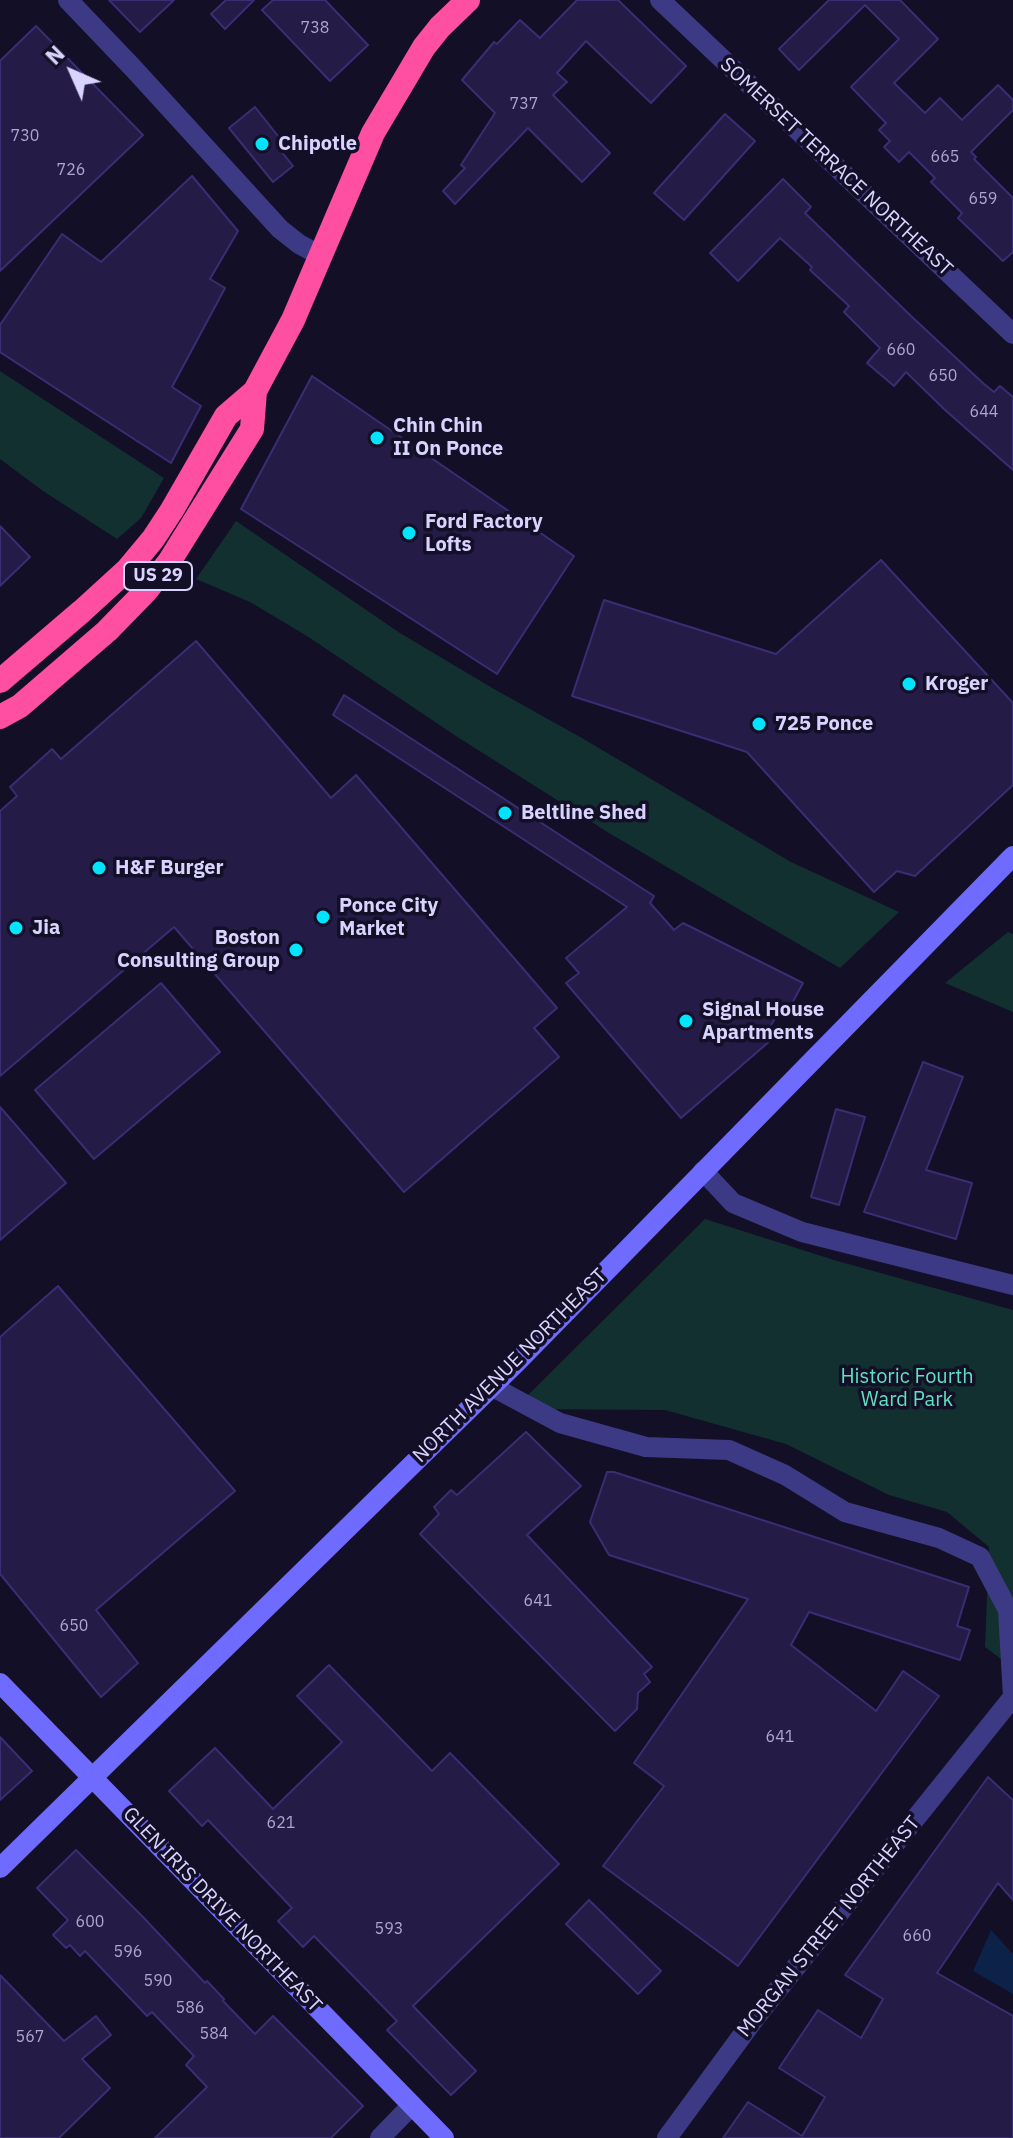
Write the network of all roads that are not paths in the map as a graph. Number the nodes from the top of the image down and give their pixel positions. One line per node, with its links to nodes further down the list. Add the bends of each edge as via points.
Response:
1 (68, 0): 4 (street, via 280,229)
2 (468, 0): 4 (highway, US 29, via 424,47 373,133)
3 (660, 0): 5 (street, SOMERSET TERRACE NORTHEAST)
4 (321, 256): 6 (highway, US 29)
5 (1013, 334)
6 (255, 391): 7 (highway, US 29, via 226,416 159,529 128,569); 8 (highway, US 29, via 252,429 169,562 107,631)
7 (0, 681)
8 (0, 717)
9 (1013, 856): 10 (main road, NORTH AVENUE NORTHEAST)
10 (703, 1171): 11 (street, via 733,1203 802,1232); 12 (main road, NORTH AVENUE NORTHEAST)
11 (1013, 1285)
12 (491, 1386): 14 (street, via 560,1423 646,1447 729,1450 785,1475 845,1512 939,1538 980,1557 1008,1610); 15 (main road, NORTH AVENUE NORTHEAST)
13 (0, 1683): 15 (main road, GLEN IRIS DRIVE NORTHEAST)
14 (1013, 1697): 20 (street, MORGAN STREET NORTHEAST, via 755,2018)
15 (93, 1778): 16 (main road, NORTH AVENUE NORTHEAST); 17 (main road, GLEN IRIS DRIVE NORTHEAST)
16 (0, 1868)
17 (412, 2105): 18 (street); 19 (main road, GLEN IRIS DRIVE NORTHEAST)
18 (380, 2138)
19 (444, 2138)
20 (667, 2138)

